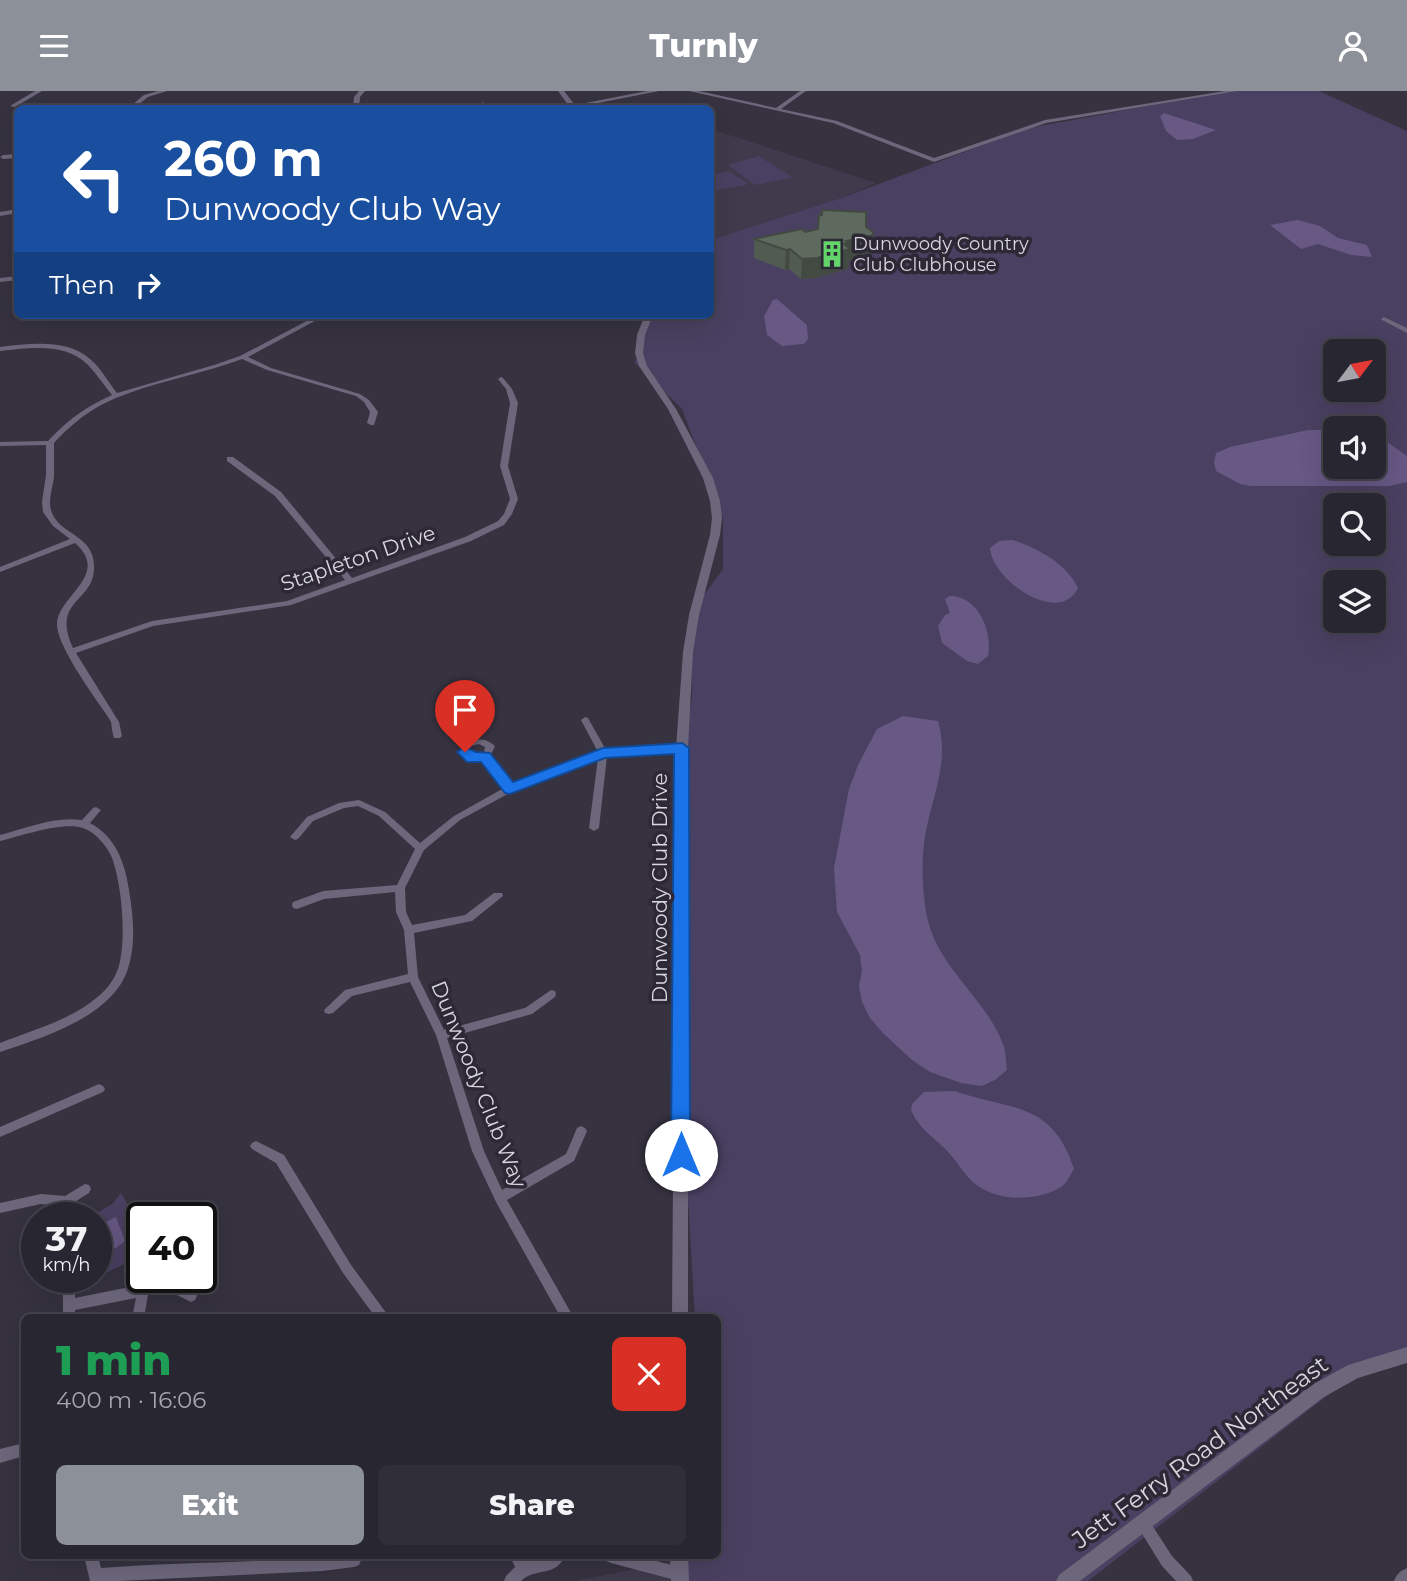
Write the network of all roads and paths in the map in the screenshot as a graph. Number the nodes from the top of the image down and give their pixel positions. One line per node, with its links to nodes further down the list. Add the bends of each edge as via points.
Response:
1 (39, 91): 8 (street)
2 (163, 91): 9 (street)
3 (561, 91): 10 (street)
4 (656, 91): 11 (street)
5 (692, 91): 12 (street)
6 (803, 91): 12 (street)
7 (1234, 91): 12 (street, via 1045,122 943,158 926,159 851,127)
8 (15, 105)
9 (134, 105)
10 (572, 105)
11 (584, 105)
12 (778, 108)
13 (14, 156): 14 (street)
14 (3, 157)
15 (315, 319): 20 (street)
16 (647, 319): 33 (street, Dunwoody Club Drive, via 639,352 643,366 708,478 717,518 688,652)
17 (1384, 319): 18 (street)
18 (1407, 331)
19 (0, 349): 22 (street, via 49,347 80,356)
20 (242, 357): 22 (street); 23 (street, via 359,395 374,412)
21 (501, 379): 29 (street, Stapleton Drive, via 514,403 504,452 514,499 508,515 485,533)
22 (115, 395): 24 (street, via 73,417)
23 (371, 423)
24 (50, 443): 25 (street); 27 (street, via 47,515)
25 (0, 444)
26 (230, 459): 29 (street, via 278,494)
27 (77, 540): 28 (street); 30 (street, via 91,566 89,579 61,622)
28 (0, 569)
29 (350, 581): 30 (street, Stapleton Drive, via 288,603 152,624)
30 (72, 651): 32 (street, via 116,722)
31 (585, 720): 34 (street)
32 (117, 736)
33 (682, 748): 34 (street); 69 (street, Dunwoody Club Drive)
34 (603, 753): 36 (street); 39 (street)
35 (485, 756): 36 (street)
36 (510, 789): 42 (street, via 457,818)
37 (96, 810): 38 (street)
38 (84, 824): 40 (street, via 50,825); 51 (street, via 101,836 116,856 128,949 119,979 89,1011)
39 (594, 828)
40 (0, 838)
41 (295, 838): 42 (street, via 310,820 342,805 359,803 382,814)
42 (421, 848): 43 (street)
43 (400, 888): 45 (street, via 323,895); 46 (street, Dunwoody Club Way, via 401,912)
44 (498, 896): 46 (street, via 468,918)
45 (297, 905)
46 (409, 930): 47 (street, Dunwoody Club Way)
47 (414, 977): 49 (street, via 349,993); 50 (street, Dunwoody Club Way)
48 (551, 994): 50 (street, via 528,1011)
49 (329, 1010)
50 (441, 1035): 57 (street, Dunwoody Club Way, via 478,1151)
51 (0, 1048)
52 (99, 1089): 54 (street)
53 (581, 1131): 57 (street, via 570,1157)
54 (0, 1132)
55 (256, 1146): 67 (street, via 280,1159 347,1269)
56 (85, 1189): 58 (street)
57 (500, 1198): 68 (street, Dunwoody Club Way)
58 (67, 1201): 59 (street, via 41,1199)
59 (0, 1208)
60 (69, 1293): 65 (street)
61 (135, 1293): 65 (street)
62 (142, 1293): 66 (street)
63 (185, 1293): 64 (street)
64 (191, 1296)
65 (69, 1312)
66 (139, 1314)
67 (381, 1314)
68 (566, 1314)
69 (680, 1314)
70 (1407, 1355): 73 (street, Jett Ferry Road Northeast, via 1354,1371 1318,1391)
71 (21, 1451): 72 (street)
72 (0, 1456)
73 (1143, 1524): 82 (street, Jett Ferry Road Northeast); 83 (street)
74 (92, 1559): 75 (street, via 95,1576 310,1566)
75 (354, 1559)
76 (555, 1559): 78 (street, via 552,1563)
77 (626, 1559): 79 (street)
78 (520, 1562): 81 (street)
79 (679, 1570)
80 (1407, 1575): 84 (street)
81 (511, 1581)
82 (1065, 1581)
83 (1186, 1581)
84 (1401, 1581)

